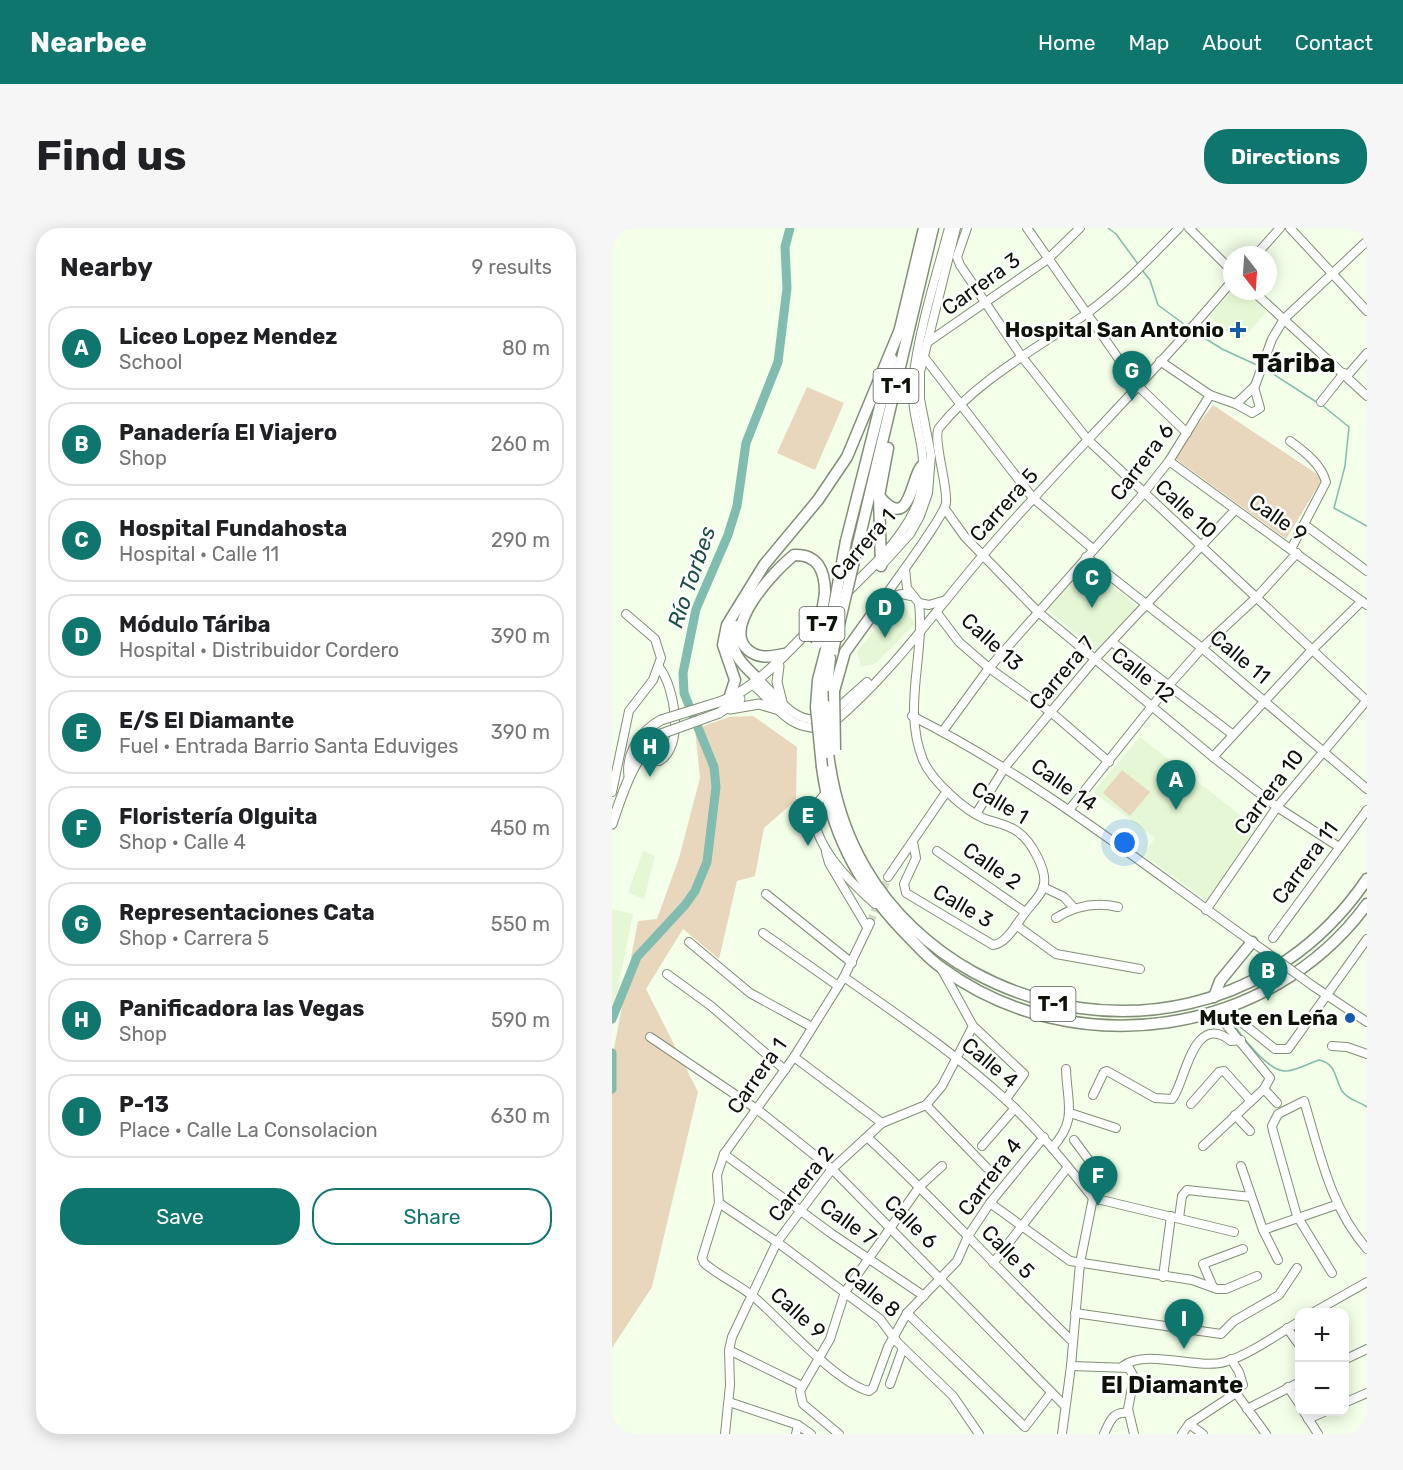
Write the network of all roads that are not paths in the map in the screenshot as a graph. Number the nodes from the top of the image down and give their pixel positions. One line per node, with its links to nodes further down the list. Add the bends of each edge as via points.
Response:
1 (924, 228): 23 (highway, T-1)
2 (933, 228): 34 (highway, T-1)
3 (949, 228): 42 (street, Carrera 1, via 913,383)
4 (956, 228): 24 (street, Carrera 1)
5 (967, 228): 19 (street, Calle 10, via 957,257)
6 (1027, 228): 14 (street)
7 (1080, 228): 14 (street, Carrera 3)
8 (1179, 228): 21 (street)
9 (1189, 228): 15 (street)
10 (1280, 228): 13 (street)
11 (1290, 228): 16 (street)
12 (1367, 241): 16 (street)
13 (1264, 246)
14 (1048, 259): 19 (street, Carrera 3); 21 (street)
15 (1223, 262)
16 (1333, 274): 20 (street); 22 (street)
17 (1223, 292): 28 (street, Carrera 5)
18 (1263, 300): 22 (street)
19 (984, 303): 24 (street, Carrera 3); 27 (street, Calle 10)
20 (1367, 311)
21 (1088, 313): 27 (street); 30 (street)
22 (1284, 319): 29 (street); 31 (street)
23 (901, 327): 70 (highway, T-1, bridge, via 846,541); 74 (highway, via 847,457 818,500 764,565 730,619 723,636)
24 (928, 342): 26 (street, Carrera 1)
25 (1367, 353): 29 (street)
26 (924, 357): 37 (street); 54 (street, Carrera 1, via 919,387 931,455 928,493 910,534)
27 (1022, 357): 37 (street); 39 (street, Calle 10)
28 (1160, 361): 30 (street, Carrera 5); 32 (street)
29 (1345, 375): 33 (street); 35 (street)
30 (1137, 385): 38 (street); 39 (street, Carrera 5)
31 (1254, 387): 36 (street); 36 (street, via 1260,408 1256,412)
32 (1210, 395): 36 (street); 38 (street, Carrera 6)
33 (1367, 396)
34 (893, 402): 44 (highway); 70 (highway, T-1, bridge, via 858,544)
35 (1321, 402)
36 (1236, 404)
37 (961, 405): 45 (street); 46 (street, via 936,436 945,473)
38 (1186, 433): 41 (street, Carrera 6)
39 (1088, 440): 43 (street, Calle 10); 45 (street, Carrera 5)
40 (1290, 441): 48 (street, via 1313,459 1326,482)
41 (1169, 461): 43 (street, Carrera 6); 47 (street, Calle 9)
42 (924, 464): 44 (highway, via 916,471 905,505 887,505); 54 (street, Carrera 1, via 915,511)
43 (1143, 494): 49 (street, Calle 10); 50 (street, Carrera 6)
44 (879, 496): 54 (highway)
45 (1033, 498): 50 (street); 52 (street, Carrera 5)
46 (945, 508): 52 (street, Calle 12); 55 (street)
47 (1235, 510): 49 (street, Carrera 7); 51 (street, Calle 9)
48 (1305, 525): 51 (street); 56 (street)
49 (1201, 547): 58 (street, Calle 10); 63 (street, Carrera 7)
50 (1093, 549): 53 (street, Carrera 6)
51 (1294, 551): 58 (street); 62 (street, Calle 9)
52 (982, 555): 60 (street, Carrera 5); 64 (street, Calle 12)
53 (1086, 557): 63 (street, Calle 11); 64 (street, Carrera 6)
54 (881, 563): 73 (main road, Carrera 1); 76 (main road, T-7)
55 (905, 569): 57 (street); 59 (street)
56 (1367, 571)
57 (911, 596): 59 (street); 61 (street)
58 (1257, 597): 71 (street); 72 (street, Calle 10)
59 (884, 598): 93 (highway, bridge, via 845,652 834,692)
60 (948, 599): 61 (street, via 928,605); 65 (street, Carrera 5)
61 (918, 603): 68 (street)
62 (1364, 603): 72 (street)
63 (1144, 605): 69 (street, Carrera 7); 71 (street, Calle 11)
64 (1037, 611): 75 (street, Calle 12); 78 (street, Carrera 6)
65 (937, 613): 68 (street, Carrera 5); 78 (street, Calle 13, via 959,642)
66 (626, 614): 77 (street, via 655,639 660,648)
67 (742, 617): 70 (highway, bridge, via 794,555 812,557 825,577); 73 (highway, via 739,637 746,648 760,656); 79 (highway, via 732,633 734,651)
68 (922, 630): 84 (street, Carrera 5, via 912,635 840,708 824,718 810,721); 89 (street)
69 (1112, 642): 75 (street, Carrera 7); 80 (street)
70 (825, 648): 85 (highway, T-1); 85 (highway, T-1, via 818,680)
71 (1202, 648): 80 (street); 82 (street, Calle 11)
72 (1311, 651): 82 (street); 83 (street, Calle 10)
73 (784, 654): 79 (main road, Carrera 1)
74 (727, 655): 79 (highway); 81 (highway, via 735,680)
75 (1095, 659): 86 (street, Calle 12); 88 (street, Carrera 7)
76 (779, 666): 79 (main road, T-7); 84 (main road)
77 (659, 667): 95 (street, via 669,682 674,705 672,745 659,761); 101 (street, via 629,711)
78 (989, 668): 88 (street, Calle 13); 90 (street, Carrera 6)
79 (757, 683): 81 (main road, T-7); 84 (street, Carrera 5); 87 (main road, T-7)
80 (1169, 685): 86 (street); 91 (street)
81 (729, 699): 87 (main road, T-7)
82 (1264, 700): 91 (street); 92 (street, Calle 11)
83 (1367, 700): 92 (street, Carrera 10)
84 (780, 706): 87 (main road)
85 (821, 706): 93 (highway, T-1, bridge); 102 (highway, T-1, bridge, via 822,767)
86 (1153, 706): 94 (street, Calle 12); 96 (street)
87 (720, 708): 95 (main road, T-7, bridge, via 661,734 647,745); 98 (main road, T-7, bridge, via 651,725 636,743 628,766)
88 (1052, 713): 96 (street, Calle 13); 97 (street, Carrera 7)
89 (912, 716): 90 (street, Calle 14); 100 (street, via 931,778)
90 (943, 731): 97 (street, Calle 14)
91 (1232, 735): 94 (street)
92 (1323, 751): 99 (street, Calle 11); 103 (street, Carrera 10)
93 (831, 752): 102 (highway, T-1)
94 (1213, 757): 103 (street, Calle 12)
95 (639, 759): 98 (main road, T-7)
96 (1109, 762): 104 (street)
97 (1005, 767): 104 (street, Calle 14); 106 (street, Carrera 7)
98 (629, 776): 107 (main road, T-7)
99 (1367, 789)
100 (947, 791): 106 (street, Calle 1); 108 (street)
101 (612, 792)
102 (830, 792): 111 (street, via 813,808); 121 (highway, T-1, via 843,849); 136 (highway, T-1, via 860,859 886,898 931,944 977,974 1028,997 1104,1012 1169,1007)
103 (1278, 807): 109 (street, Calle 12); 119 (street, Carrera 10)
104 (1070, 810): 119 (street, Calle 14)
105 (1367, 810): 109 (street, Carrera 11)
106 (975, 814): 114 (street, Calle 1, via 1006,825 1025,838 1042,870)
107 (613, 818)
108 (913, 842): 112 (street); 123 (street, Calle 3, via 916,858 904,884 910,896 993,945 1000,944)
109 (1339, 847): 125 (street, Carrera 11)
110 (937, 850): 120 (street, Calle 2)
111 (826, 851): 121 (street); 129 (street, Carrera 1, via 829,863 869,925)
112 (888, 877)
113 (1367, 879): 136 (highway, T-1, via 1342,914 1307,947 1265,974)
114 (1043, 887): 118 (street, via 1064,897); 120 (street)
115 (765, 894): 129 (street)
116 (1367, 904): 137 (highway, T-1, via 1345,931 1282,982)
117 (1118, 907): 118 (street, via 1106,904)
118 (1074, 908): 122 (street)
119 (1206, 910): 128 (street, Calle 14)
120 (1025, 912): 123 (street, Calle 3)
121 (890, 917): 130 (highway, T-1)
122 (1056, 918)
123 (1016, 925): 131 (street, via 1056,954)
124 (764, 933): 134 (street)
125 (1273, 938)
126 (1367, 939): 135 (street)
127 (689, 942): 140 (street, via 750,993)
128 (1252, 942): 135 (street, Calle 14, bridge); 136 (highway, via 1220,981)
129 (852, 963): 133 (street, Carrera 1)
130 (941, 968): 137 (highway, T-1, via 1013,1007 1074,1023 1135,1027); 139 (street)
131 (1140, 969)
132 (667, 974): 148 (street)
133 (844, 976): 134 (street, Carrera 1); 146 (street, Calle 4)
134 (838, 986): 140 (street, Carrera 1)
135 (1327, 996): 137 (street, via 1288,1049 1275,1049 1239,1017); 138 (street)
136 (1214, 997)
137 (1214, 1015): 142 (street)
138 (1367, 1023)
139 (973, 1026): 146 (street, Carrera 2); 151 (street, via 1024,1074)
140 (812, 1027): 145 (street, Carrera 1)
141 (650, 1036): 157 (street, Calle 6)
142 (1241, 1040): 149 (street, via 1269,1075); 150 (street, via 1232,1041 1216,1033 1192,1050 1172,1099 1155,1098 1107,1071)
143 (1332, 1046): 144 (street)
144 (1367, 1054)
145 (794, 1057): 148 (street, Carrera 1); 160 (street)
146 (957, 1058): 151 (street, Calle 4); 155 (street, Carrera 2)
147 (1066, 1069): 158 (street)
148 (785, 1070): 157 (street, Carrera 1)
149 (1264, 1089): 152 (street); 153 (street)
150 (1093, 1095)
151 (1006, 1099): 156 (street, Calle 4)
152 (1251, 1101): 154 (street, via 1224,1071); 159 (street)
153 (1277, 1103)
154 (1191, 1104)
155 (926, 1105): 160 (street, Carrera 2); 173 (street)
156 (1015, 1108): 164 (street, Calle 4); 166 (street)
157 (758, 1110): 169 (street, Carrera 1); 174 (street, Calle 6)
158 (1070, 1113): 161 (street); 168 (street, via 1068,1128)
159 (1235, 1115): 162 (street); 167 (street)
160 (882, 1123): 163 (street, Carrera 2)
161 (1116, 1128)
162 (1250, 1131)
163 (867, 1137): 174 (street, Carrera 2); 175 (street, Calle 5)
164 (1044, 1137): 168 (street, Calle 4); 179 (street, Carrera 4)
165 (1074, 1140): 177 (street, via 1102,1178)
166 (982, 1146)
167 (1203, 1146)
168 (1052, 1148): 172 (street, Calle 4)
169 (724, 1154): 178 (street, Carrera 1, via 717,1175); 181 (street, Calle 7)
170 (942, 1166): 175 (street)
171 (1241, 1166): 176 (street)
172 (1068, 1167): 177 (street, Calle 4); 185 (street)
173 (987, 1168)
174 (832, 1169): 181 (street, Carrera 2); 184 (street, Calle 6)
175 (920, 1185): 184 (street); 188 (street, Calle 5)
176 (1251, 1197): 183 (street, via 1187,1190); 186 (street)
177 (1094, 1198): 183 (street); 196 (street)
178 (719, 1203): 189 (street, Calle 8); 192 (street, Carrera 1)
179 (990, 1203): 185 (street); 188 (street, Carrera 4)
180 (1336, 1205): 182 (street); 182 (street, via 1304,1101 1278,1114 1272,1126); 190 (street)
181 (801, 1209): 189 (street, Carrera 2); 193 (street, Calle 7)
182 (1298, 1216): 186 (street); 198 (street)
183 (1175, 1217): 187 (street); 200 (street)
184 (891, 1226): 193 (street); 201 (street, Calle 6)
185 (1022, 1226): 195 (street); 196 (street, via 1063,1258)
186 (1263, 1230): 194 (street)
187 (1234, 1232)
188 (968, 1236): 195 (street, Calle 5); 201 (street, Carrera 4, via 957,1261)
189 (777, 1242): 204 (street, Calle 8); 205 (street, Carrera 2)
190 (1367, 1249)
191 (1243, 1250): 203 (street, via 1203,1264)
192 (702, 1258): 205 (street, Calle 9, via 710,1268)
193 (869, 1260): 204 (street); 206 (street, Calle 7)
194 (1278, 1260)
195 (993, 1263): 214 (street, Calle 5)
196 (1080, 1263): 200 (street); 209 (street)
197 (1297, 1268): 209 (street, via 1279,1295 1234,1321 1221,1334)
198 (1332, 1273)
199 (1257, 1276): 203 (street, via 1226,1289)
200 (1163, 1277): 203 (street)
201 (941, 1278): 206 (street, Carrera 4); 229 (street, Calle 6)
202 (1367, 1282): 207 (street)
203 (1213, 1287)
204 (845, 1292): 212 (street, Calle 8); 218 (street)
205 (753, 1296): 217 (street, Carrera 2, via 736,1326); 218 (street, Calle 9)
206 (924, 1296): 208 (street, Carrera 4)
207 (1321, 1308)
208 (907, 1313): 212 (street, Carrera 4); 229 (street, via 1025,1427)
209 (1075, 1313): 214 (street)
210 (1295, 1323): 211 (street)
211 (1287, 1328): 213 (street); 220 (street)
212 (894, 1334): 215 (street, Calle 8); 228 (street, Carrera 4)
213 (1295, 1340)
214 (1072, 1341): 221 (street)
215 (903, 1348): 223 (street); 244 (street, Calle 8, via 953,1396)
216 (1367, 1349): 219 (street)
217 (729, 1350): 226 (street); 233 (street, Carrera 2)
218 (821, 1358): 226 (street); 228 (street, Calle 9, via 852,1384)
219 (1349, 1358)
220 (1231, 1359): 222 (street, via 1224,1363 1153,1360); 225 (street)
221 (1071, 1366): 222 (street); 234 (street)
222 (1123, 1366): 236 (street, via 1134,1377)
223 (890, 1384)
224 (1295, 1384): 227 (street)
225 (1243, 1385)
226 (802, 1386): 243 (street, via 803,1404)
227 (1288, 1387): 231 (street); 235 (street)
228 (871, 1390)
229 (1051, 1393): 234 (street, Calle 6)
230 (1367, 1393): 232 (street)
231 (1295, 1398)
232 (1349, 1401)
233 (729, 1402): 239 (street); 240 (street, Carrera 2)
234 (1065, 1406): 245 (street)
235 (1247, 1409): 238 (street, via 1236,1393); 250 (street)
236 (1128, 1413): 246 (street, via 1114,1414); 247 (street)
237 (1307, 1416): 251 (street)
238 (1189, 1424): 248 (street); 249 (street)
239 (798, 1425): 241 (street); 242 (street)
240 (726, 1433)
241 (796, 1434)
242 (812, 1434)
243 (839, 1434)
244 (979, 1434)
245 (1062, 1434)
246 (1104, 1434)
247 (1134, 1434)
248 (1182, 1434)
249 (1203, 1434)
250 (1266, 1434)
251 (1318, 1434)

